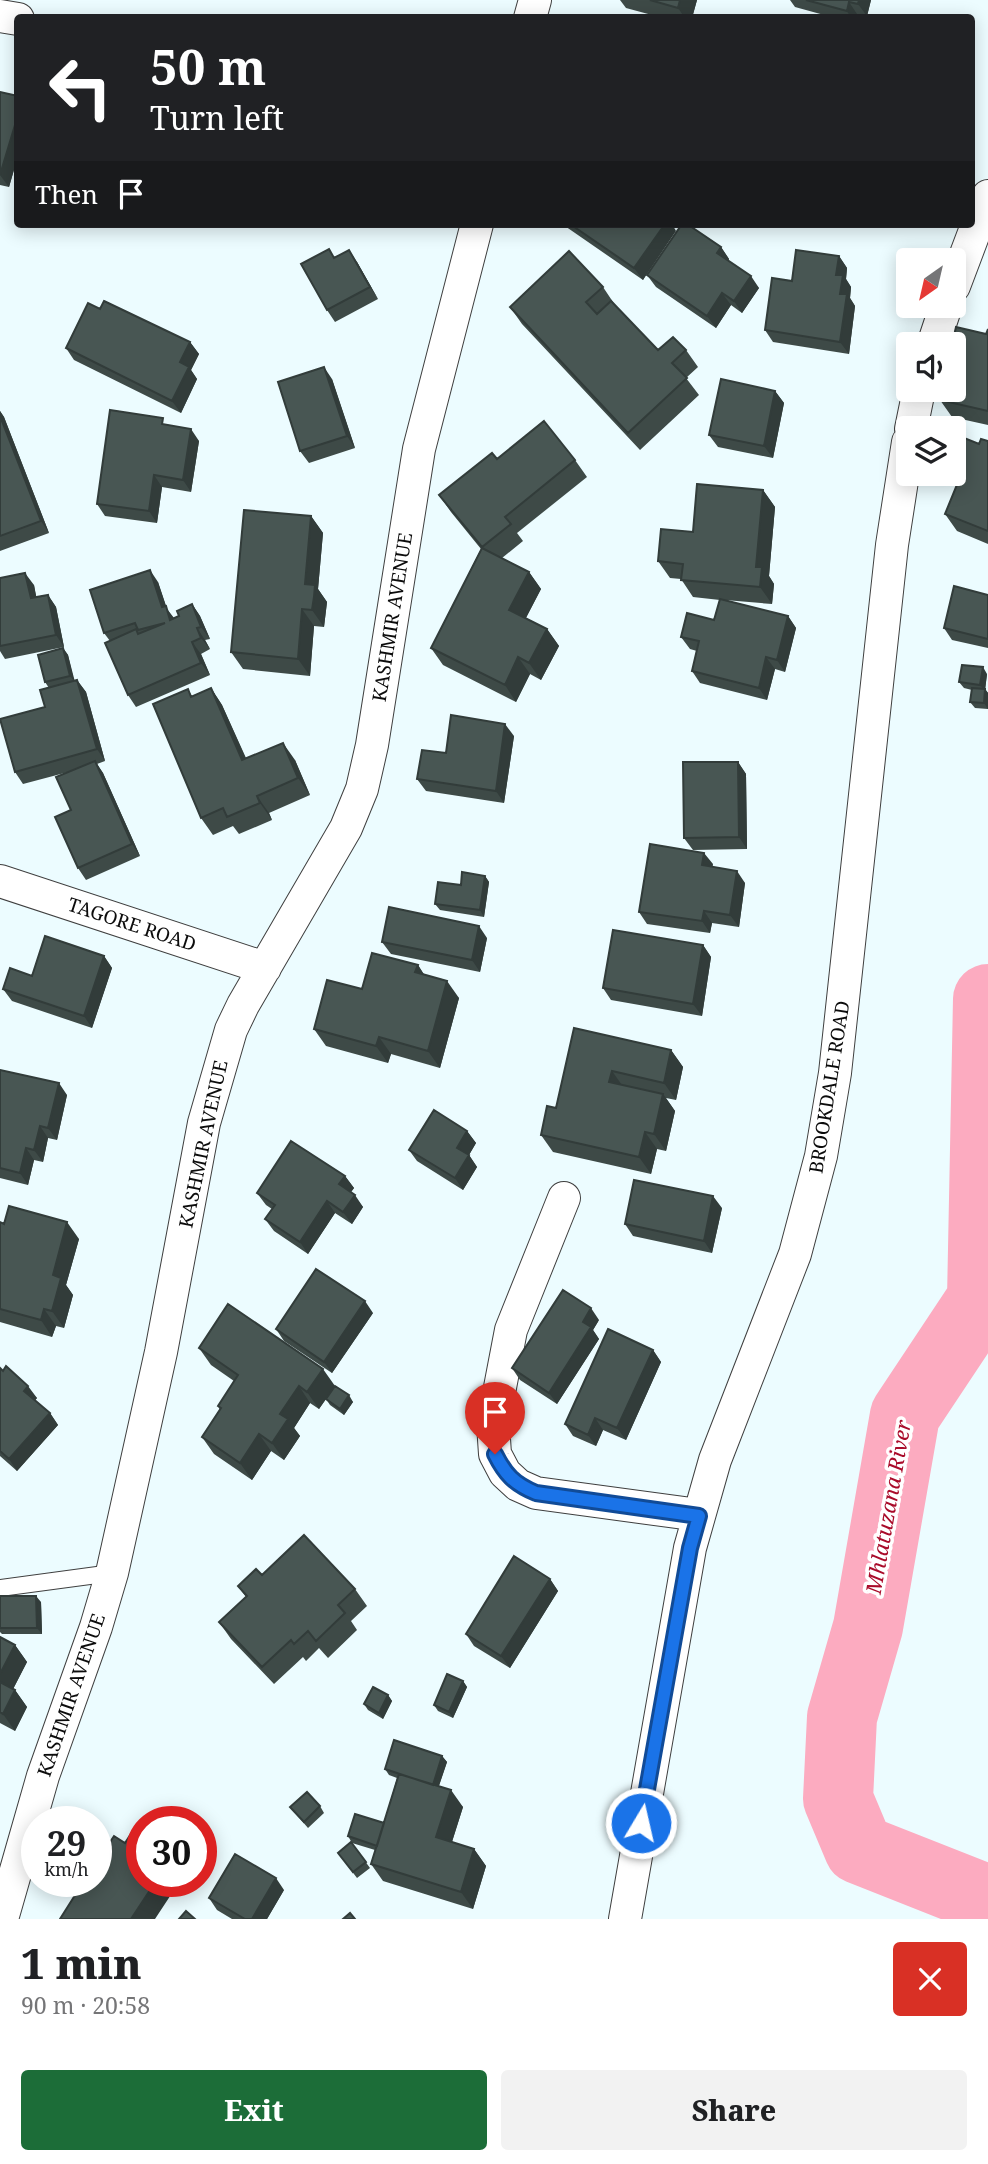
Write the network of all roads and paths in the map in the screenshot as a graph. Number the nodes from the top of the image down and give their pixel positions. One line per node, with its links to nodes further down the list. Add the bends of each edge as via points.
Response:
1 (476, 228): 6 (street, KASHMIR AVENUE, via 419,449 362,789 346,828)
2 (973, 228): 3 (street)
3 (966, 250)
4 (901, 486): 8 (street, BROOKDALE ROAD, via 835,1073 821,1156 794,1254 715,1460)
5 (0, 881): 6 (street, TAGORE ROAD)
6 (265, 968): 9 (street, KASHMIR AVENUE, via 231,1030 204,1124 161,1352)
7 (564, 1198): 8 (street, via 511,1330 493,1424 495,1454 505,1473 536,1493)
8 (699, 1516): 12 (street, BROOKDALE ROAD)
9 (112, 1573): 10 (lane); 11 (street, KASHMIR AVENUE)
10 (0, 1588)
11 (3, 1908)
12 (625, 1919)

